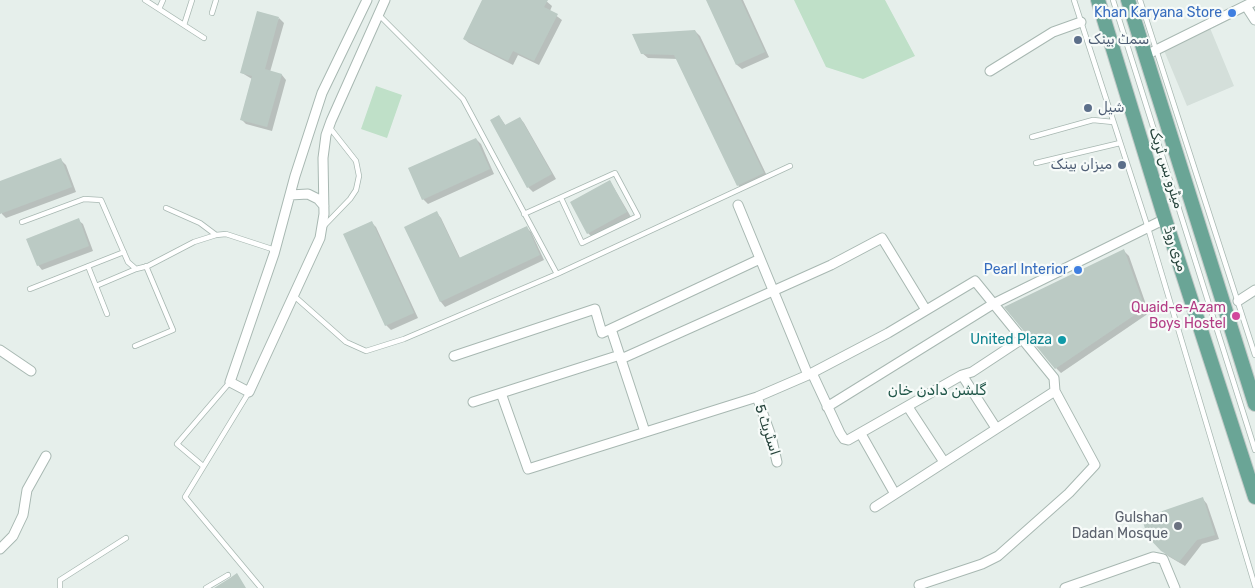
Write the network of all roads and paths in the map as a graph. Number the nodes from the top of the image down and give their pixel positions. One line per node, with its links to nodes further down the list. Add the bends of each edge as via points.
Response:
1 (145, 0): 14 (lane)
2 (163, 0): 14 (lane)
3 (192, 0): 19 (lane)
4 (216, 0): 15 (lane)
5 (367, 0): 23 (street, via 328,78)
6 (385, 0): 16 (street)
7 (1074, 0): 18 (lane)
8 (1098, 0): 36 (main road, مری روڈ)
9 (1113, 0): 79 (lane, میٹرو بس ٹریک)
10 (1128, 0): 21 (main road)
11 (1140, 0): 21 (lane)
12 (1255, 1): 13 (street)
13 (1246, 6): 17 (street); 21 (street)
14 (159, 9): 19 (lane)
15 (212, 13)
16 (378, 15): 25 (street); 35 (lane, via 463,98)
17 (1255, 20)
18 (1081, 22): 22 (street, via 1053,32); 24 (lane)
19 (184, 26): 20 (lane)
20 (204, 38)
21 (1151, 53): 53 (lane); 73 (main road)
22 (990, 71)
23 (314, 116): 25 (street); 30 (street)
24 (1113, 122): 26 (lane, via 1093,120); 27 (lane)
25 (330, 124): 33 (street, via 323,158); 38 (lane, via 356,161 359,176 350,199)
26 (1032, 137)
27 (1120, 143): 28 (lane); 39 (lane)
28 (1036, 163)
29 (790, 166): 47 (lane)
30 (290, 195): 33 (street, via 308,194); 41 (street)
31 (561, 198): 31 (lane, via 615,173 638,216 582,243); 35 (lane)
32 (738, 205): 43 (street)
33 (324, 206): 38 (street)
34 (166, 208): 40 (lane, via 200,223)
35 (524, 214): 47 (lane)
36 (1165, 219): 39 (street); 85 (main road, مری روڈ)
37 (22, 222): 42 (lane, via 84,199 101,200)
38 (323, 227): 52 (street)
39 (1148, 228): 54 (street); 91 (lane)
40 (216, 235): 41 (lane, via 226,234); 45 (lane, via 194,242)
41 (275, 250): 67 (street)
42 (124, 252): 44 (lane); 46 (lane)
43 (760, 259): 50 (street); 57 (street)
44 (88, 266): 48 (lane); 49 (lane)
45 (146, 266): 46 (lane); 59 (lane, via 173,330)
46 (136, 269): 48 (lane)
47 (557, 274): 52 (lane, via 404,339 366,351 346,342)
48 (96, 286): 56 (lane)
49 (30, 289)
50 (774, 290): 55 (street, via 882,238); 63 (street); 65 (street)
51 (1255, 290): 53 (street)
52 (293, 295): 69 (street)
53 (1238, 301): 61 (lane)
54 (993, 304): 55 (street, via 975,281); 58 (street); 74 (street)
55 (926, 310): 65 (street)
56 (107, 314)
57 (611, 329): 62 (street, via 602,333 595,309); 63 (street)
58 (1022, 339): 66 (street, via 972,372); 68 (street, via 1054,378)
59 (135, 346)
60 (0, 350): 64 (street)
61 (1255, 355)
62 (454, 356)
63 (620, 357): 70 (street); 77 (street)
64 (31, 371)
65 (810, 374): 71 (street); 74 (street)
66 (962, 375): 75 (street); 76 (street)
67 (230, 382): 69 (street); 83 (lane, via 177,444)
68 (1055, 391): 76 (street); 90 (street, via 1096,465 998,556)
69 (249, 392): 83 (lane)
70 (501, 393): 72 (street); 77 (street, via 528,469)
71 (757, 397): 77 (street); 81 (street, اسٹریٹ 5)
72 (473, 402)
73 (1255, 404)
74 (827, 407): 78 (street, via 844,439)
75 (908, 407): 78 (street); 82 (street)
76 (996, 428): 82 (street)
77 (645, 432)
78 (861, 434): 84 (street)
79 (1255, 450)
80 (46, 456): 88 (street, via 28,490 23,515 13,536)
81 (777, 462)
82 (944, 462): 84 (street)
83 (203, 466): 94 (lane, via 185,497)
84 (895, 494): 86 (street)
85 (1255, 497)
86 (875, 506)
87 (126, 538): 92 (lane, via 60,580)
88 (2, 545)
89 (228, 575): 93 (lane)
90 (919, 585)
91 (1255, 586)
92 (60, 588)
93 (206, 588)
94 (261, 588)
95 (1065, 588): 96 (street, via 1153,557 1163,559)
96 (1175, 588)

